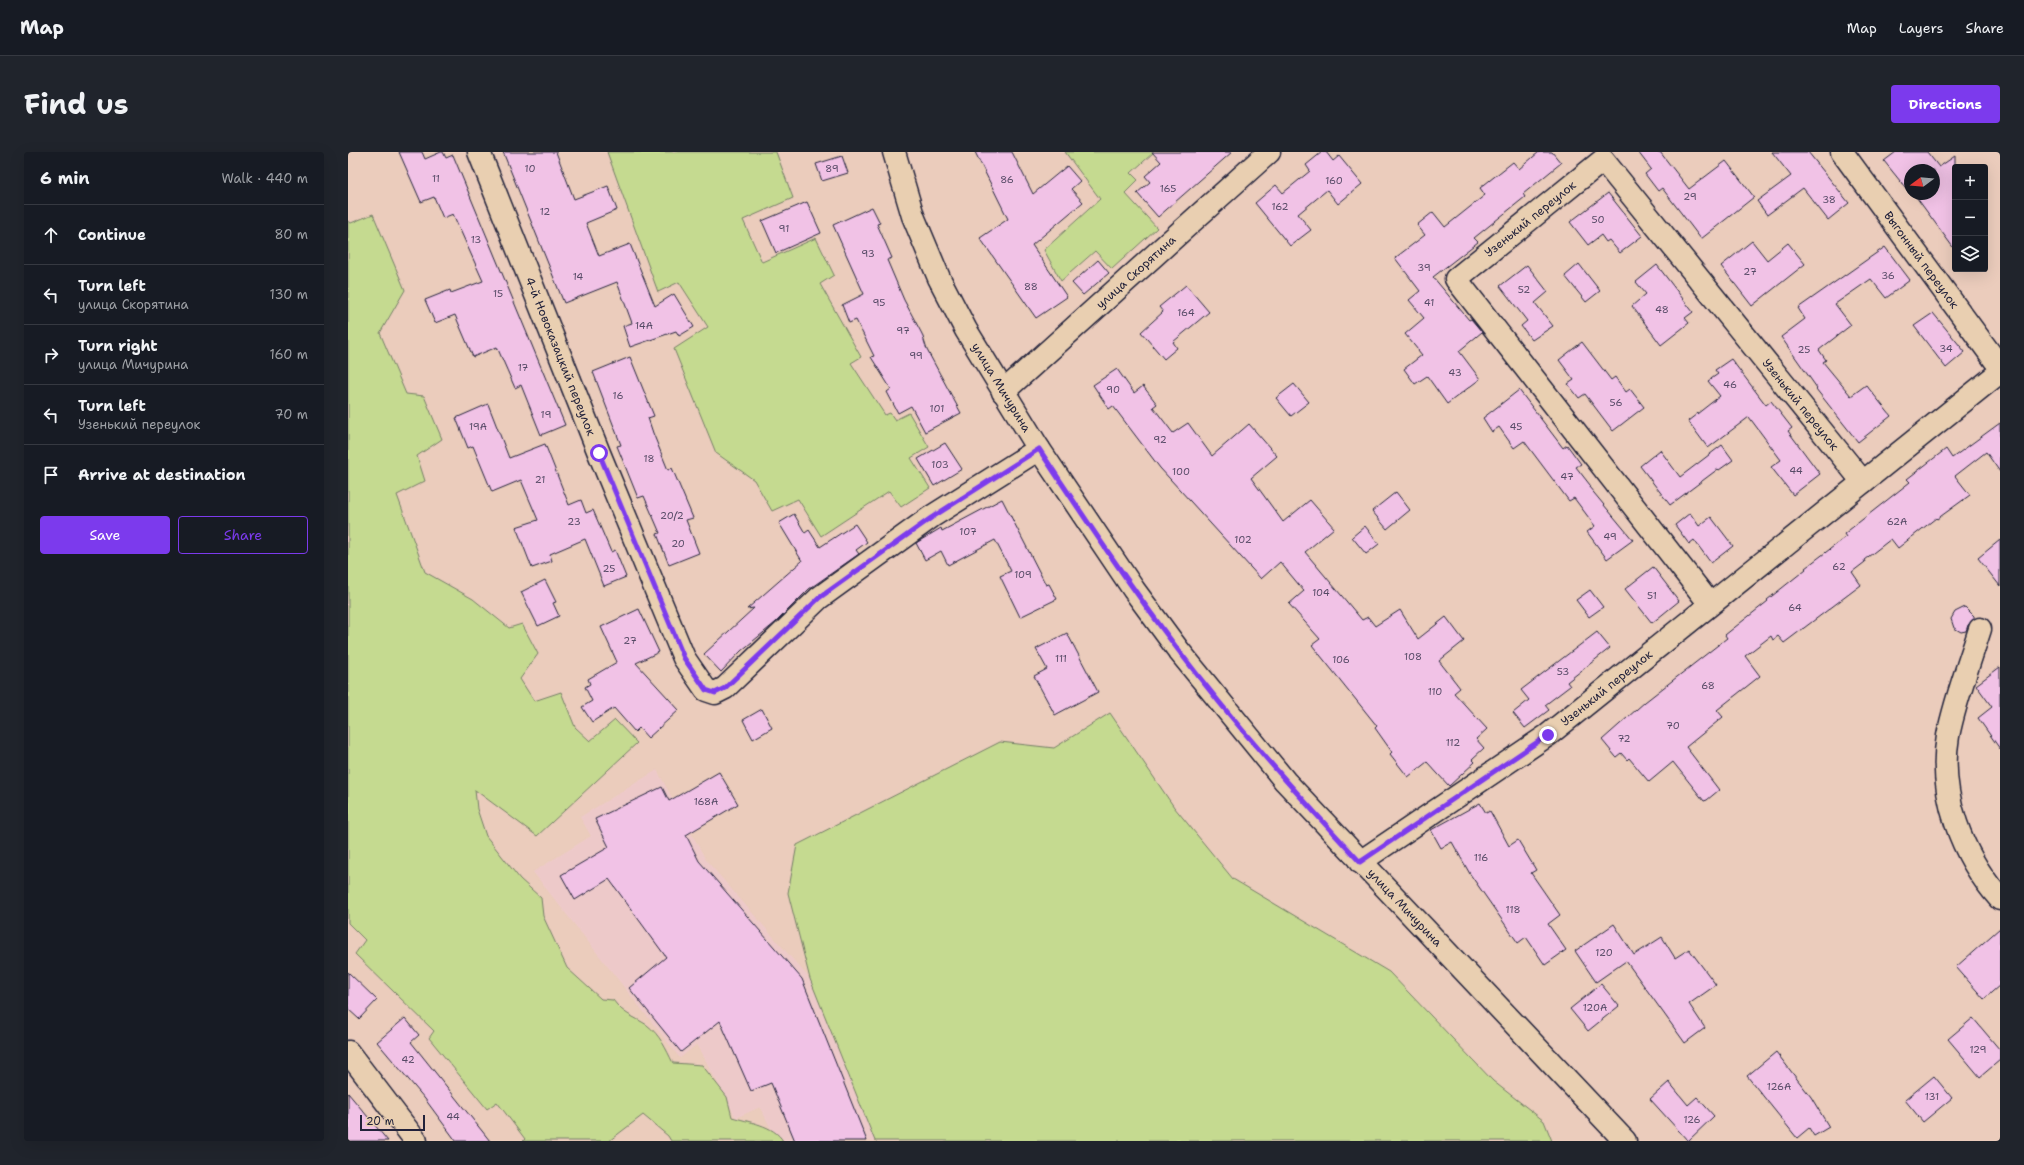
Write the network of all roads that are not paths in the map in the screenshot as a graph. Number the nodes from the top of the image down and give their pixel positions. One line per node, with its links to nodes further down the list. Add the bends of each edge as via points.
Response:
1 (479, 152): 8 (street, 4-й Новоказацкий переулок, via 684,658 706,690 715,693 725,688 819,598 931,518)
2 (894, 152): 7 (street, улица Мичурина, via 913,216 939,278)
3 (1269, 152): 7 (street, улица Скорятина)
4 (1842, 152): 5 (street, Выгонный переулок)
5 (2000, 367)
6 (2000, 372): 9 (street, Узенький переулок)
7 (1003, 392): 8 (street, улица Мичурина)
8 (1039, 449): 12 (street, улица Мичурина, via 1134,590 1179,651 1285,780)
9 (1863, 482): 10 (street, Узенький переулок); 10 (street, Узенький переулок, via 1603,160 1456,279)
10 (1710, 604): 12 (street, Узенький переулок, via 1548,735)
11 (1980, 629): 13 (street, via 1948,738 1946,767 1950,798 1963,843 1977,870)
12 (1360, 862): 16 (street, улица Мичурина)
13 (2000, 899)
14 (349, 1054): 15 (street)
15 (416, 1141)
16 (1625, 1141)

